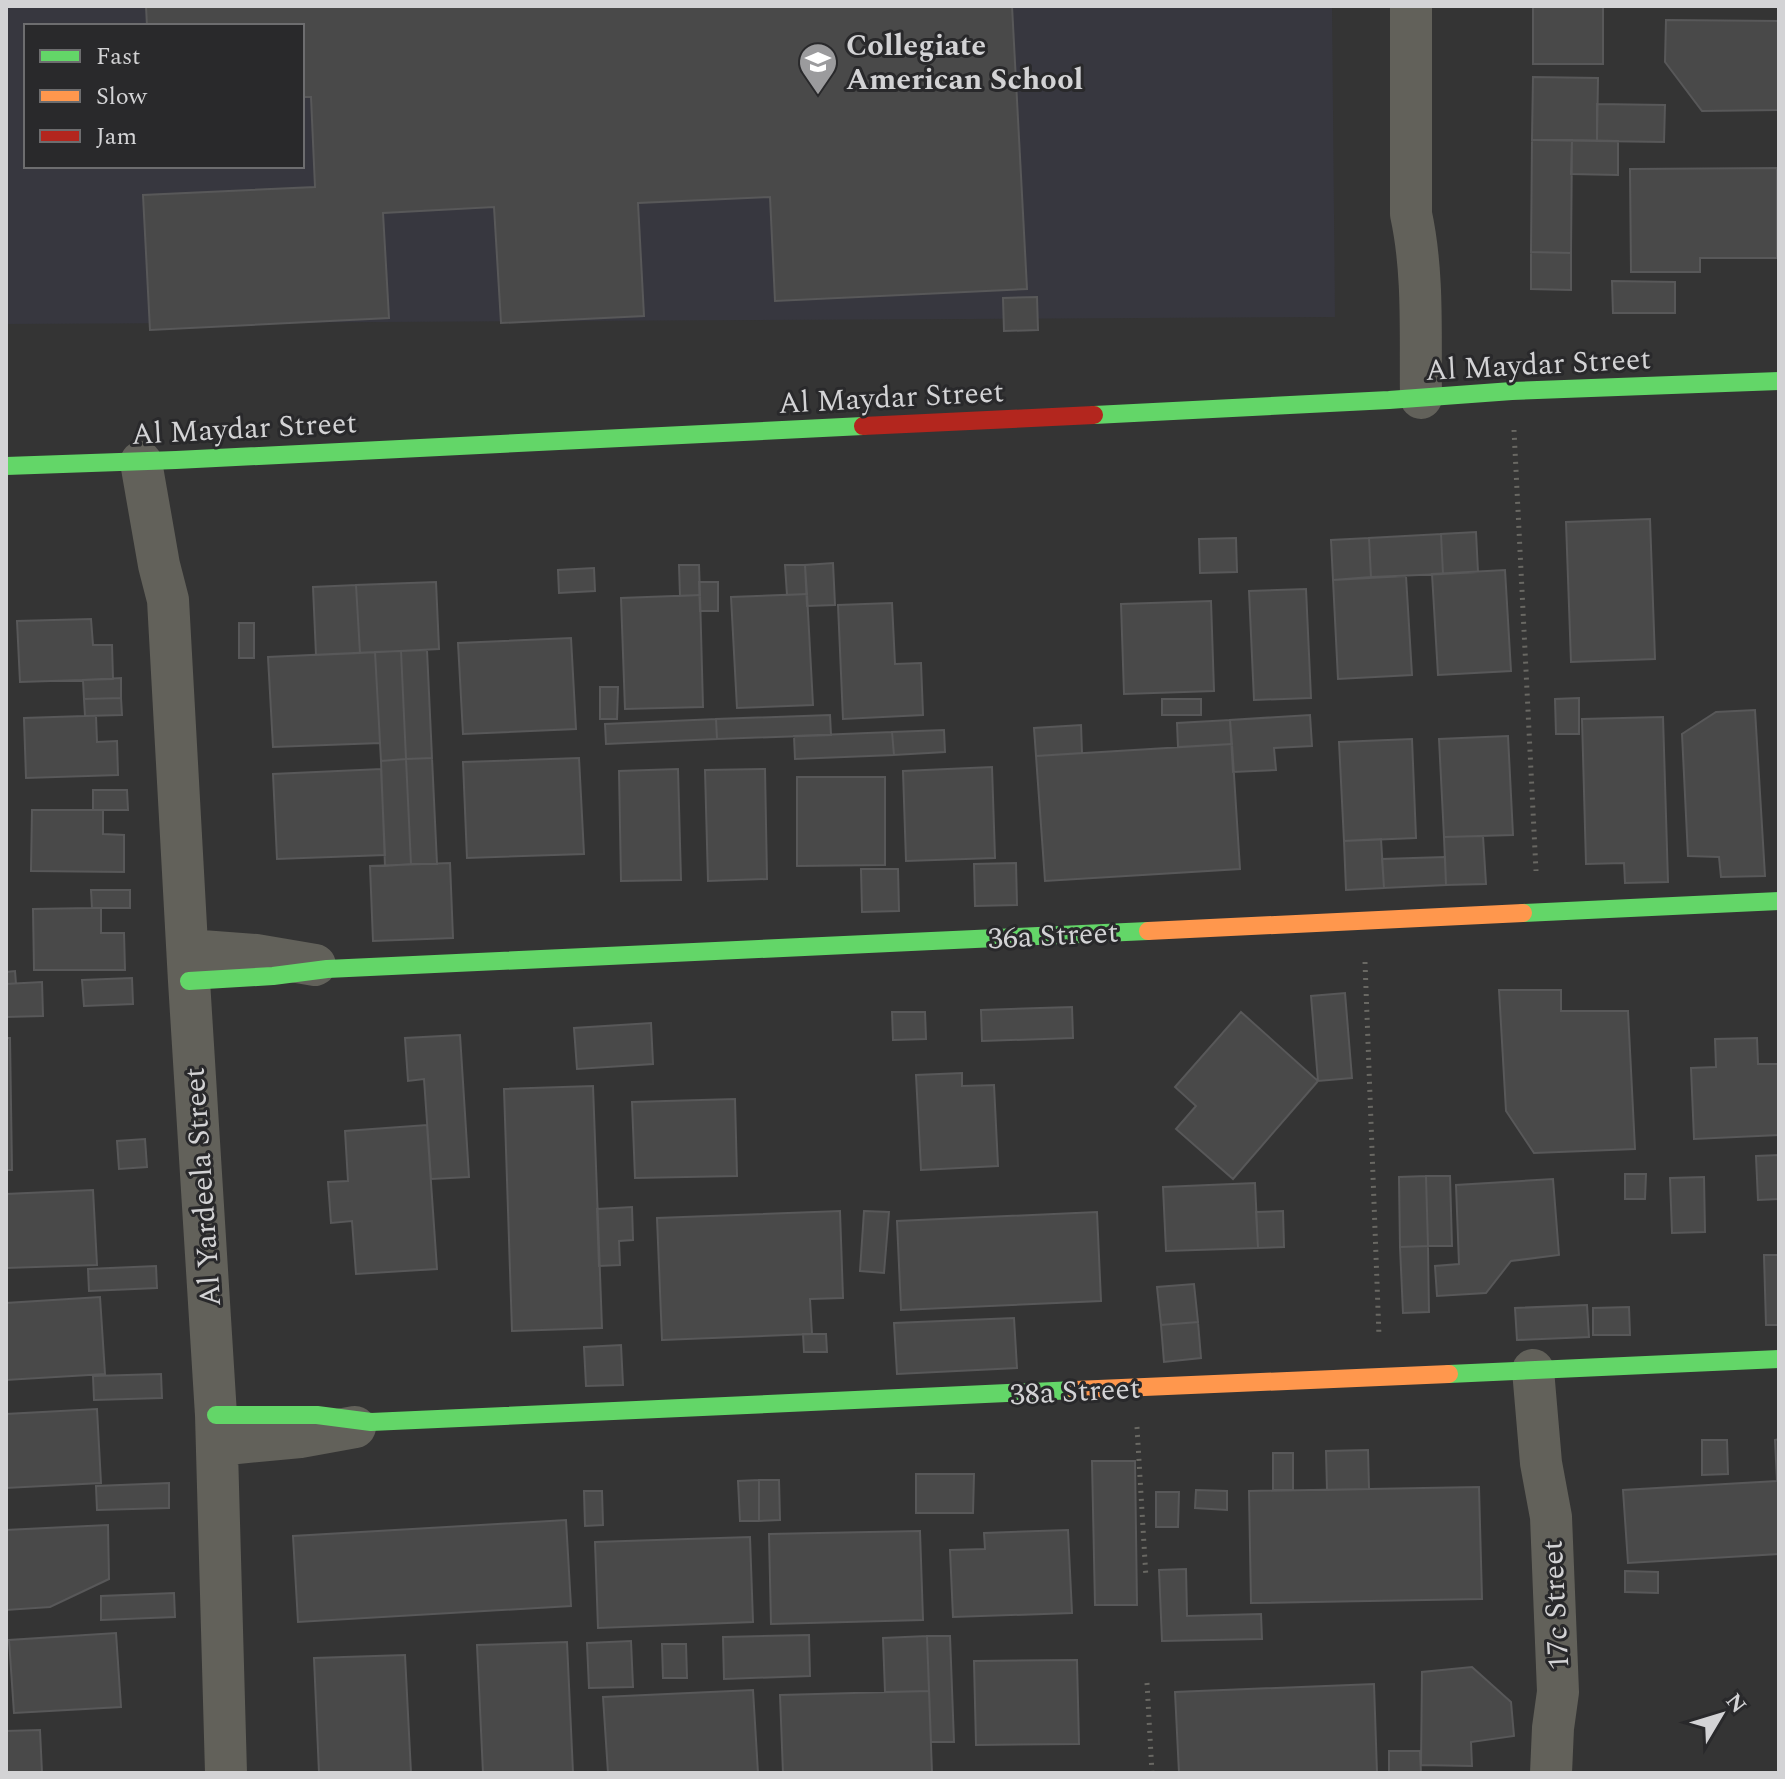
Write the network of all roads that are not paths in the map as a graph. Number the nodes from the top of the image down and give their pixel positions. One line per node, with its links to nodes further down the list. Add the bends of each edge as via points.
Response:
1 (1411, 6): 3 (street, via 1411,214 1419,272)
2 (1779, 381): 3 (street, Al Maydar Street)
3 (1405, 399): 4 (street, Al Maydar Street)
4 (158, 461): 5 (street, Al Maydar Street); 7 (street, Al Yardeela Street, via 175,546 168,600)
5 (6, 466)
6 (1779, 901): 8 (street, 36a Street)
7 (189, 966): 8 (street, 36a Street, via 274,957); 12 (street, Al Yardeela Street)
8 (327, 969)
9 (1779, 1359): 10 (street, 38a Street)
10 (1549, 1369): 11 (street, 38a Street); 13 (street, 17c Street, via 1561,1463 1551,1517)
11 (371, 1422): 12 (street, 38a Street, via 317,1435)
12 (217, 1430): 14 (street, Al Yardeela Street)
13 (1558, 1692): 15 (street, 17c Street); 16 (street, 17c Street)
14 (226, 1773)
15 (1551, 1773)
16 (1575, 1773)

